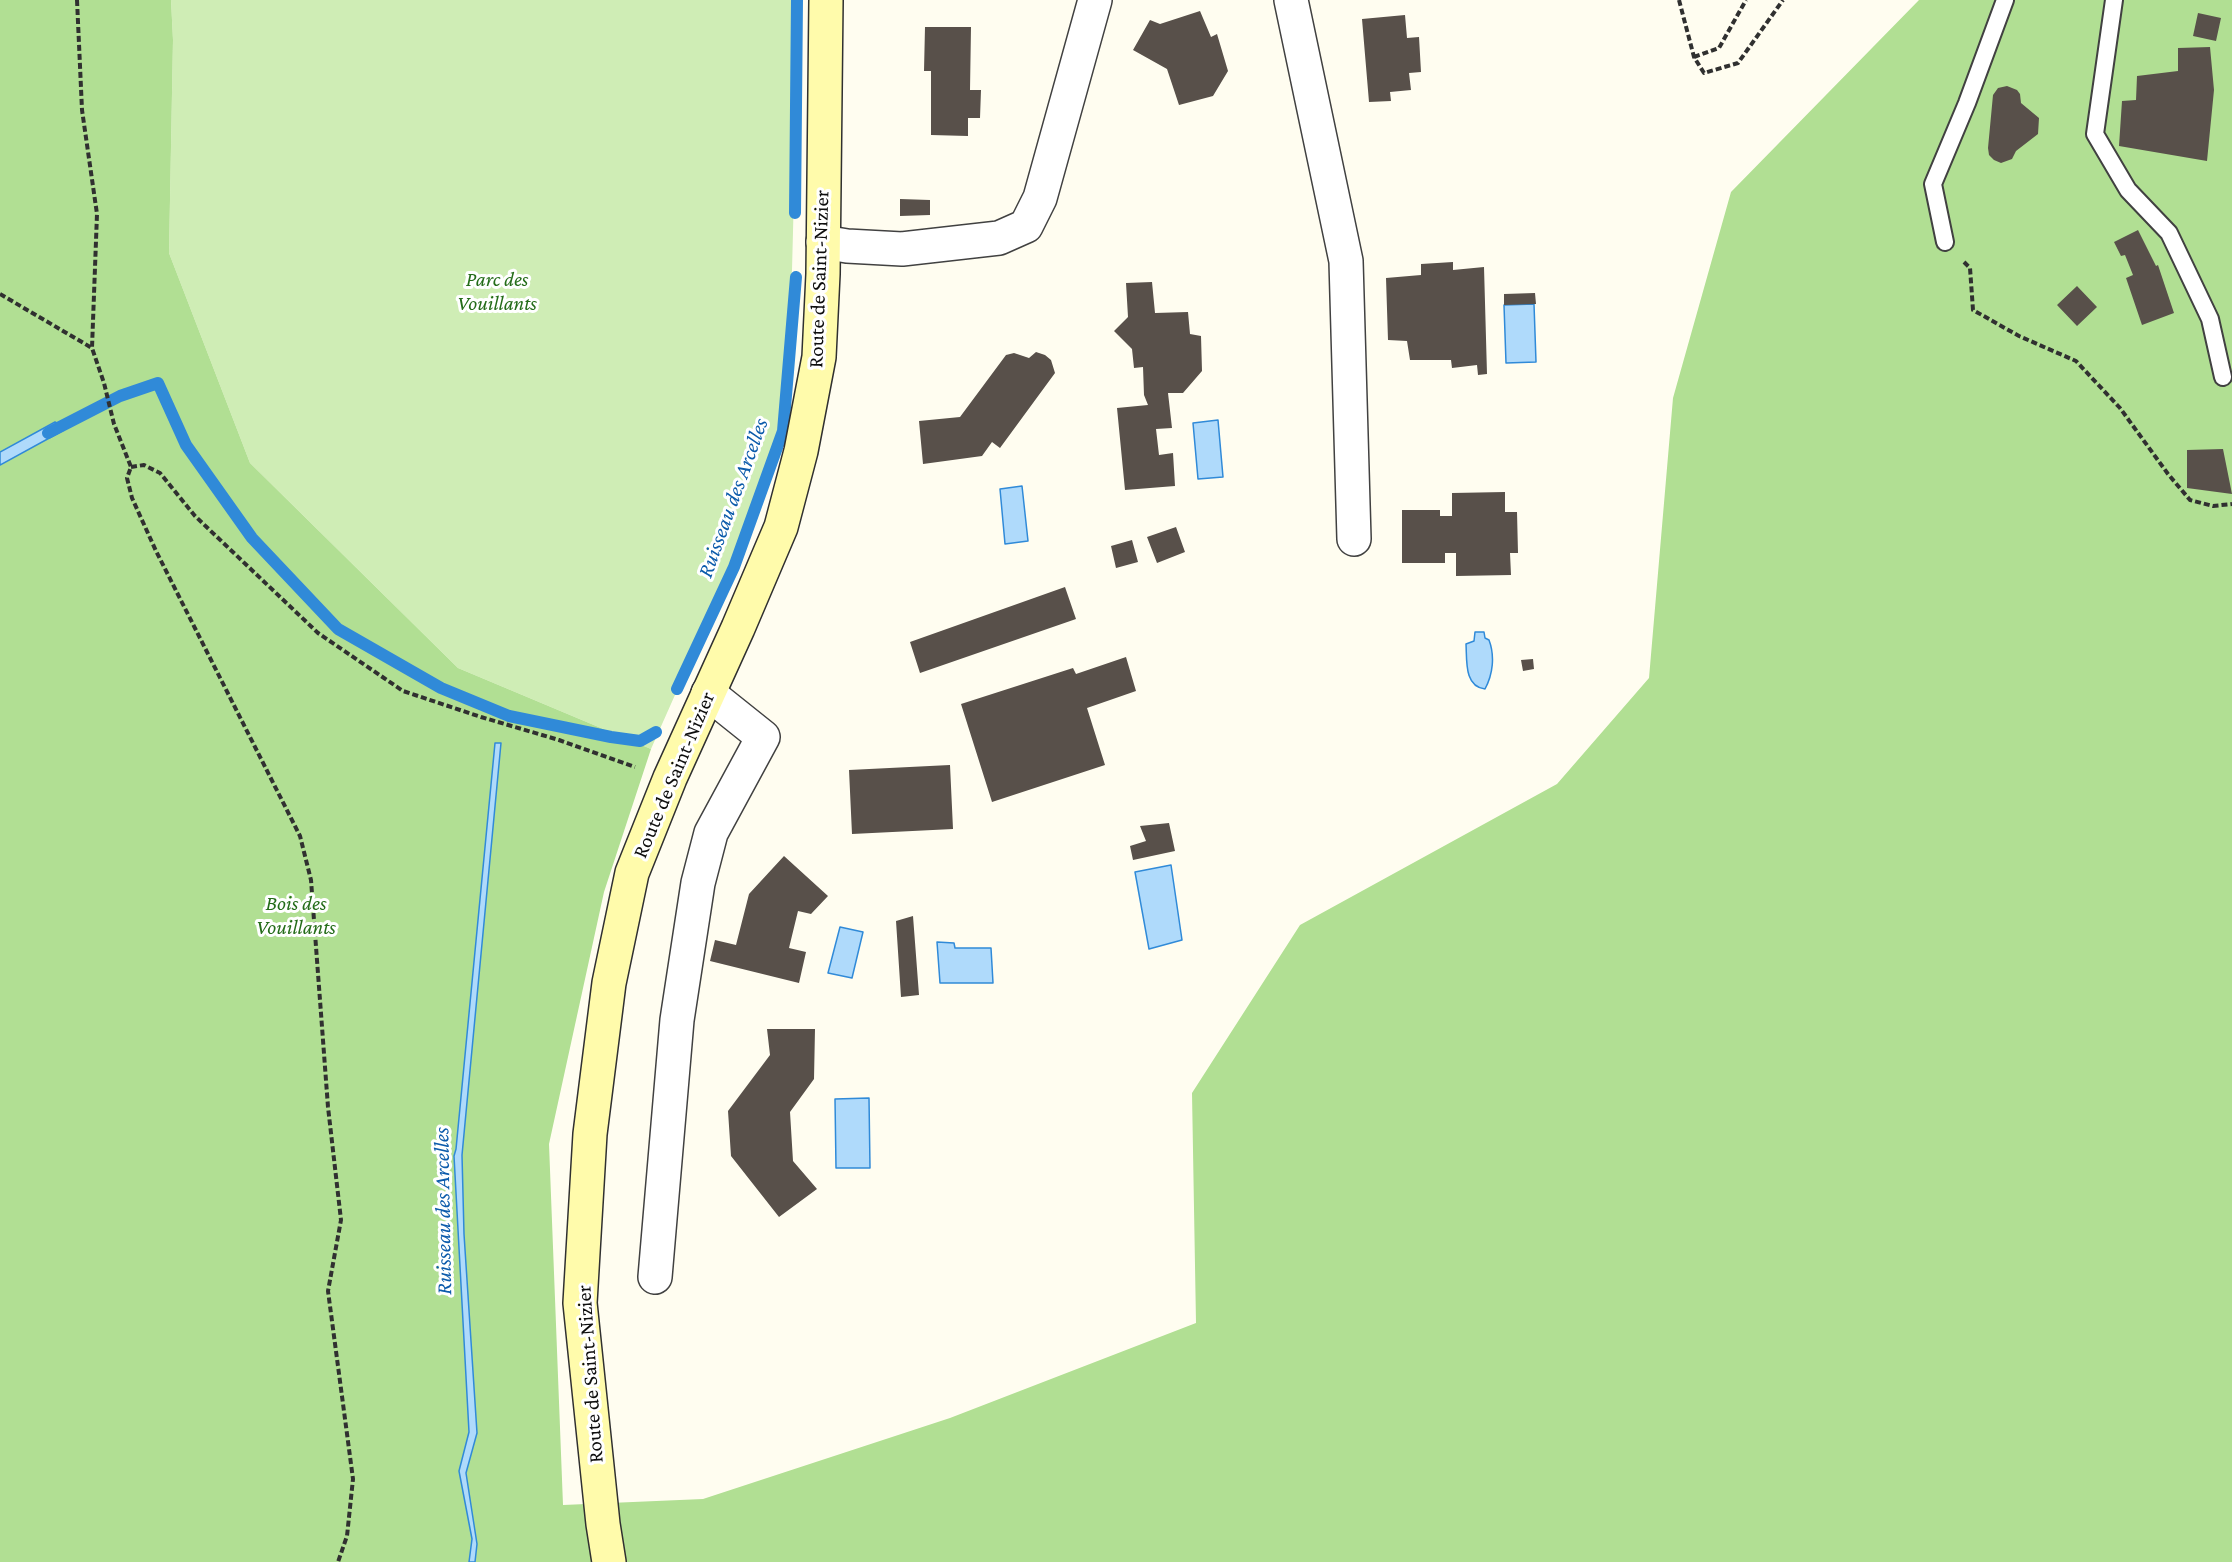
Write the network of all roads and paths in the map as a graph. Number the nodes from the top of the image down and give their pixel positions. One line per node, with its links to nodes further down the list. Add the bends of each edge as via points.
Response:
1 (76, 0): 14 (path, via 81,110 97,214)
2 (825, 0): 11 (main road, Route de Saint-Nizier)
3 (1095, 0): 11 (street, via 1040,198 1026,226 999,238 902,249)
4 (1291, 0): 18 (street, via 1346,261)
5 (1679, 0): 10 (path)
6 (1746, 0): 10 (path, via 1719,48)
7 (1783, 0): 10 (path, via 1738,63 1704,73)
8 (2005, 0): 12 (lane, via 1933,184)
9 (2114, 0): 15 (lane, via 2095,134 2128,190 2169,233 2210,319)
10 (1694, 57)
11 (823, 242): 19 (main road, Route de Saint-Nizier, via 819,357 801,451 781,527)
12 (1945, 242): 17 (path, via 1970,268 1973,310 2076,361 2120,408 2190,500 2213,507)
13 (0, 294): 14 (path)
14 (92, 348): 16 (path)
15 (2223, 377)
16 (131, 467): 20 (path, via 144,465 160,473 195,516 318,633 403,691); 22 (path, via 127,478 132,498 300,836 311,880 328,1107 341,1220 328,1291 353,1479 347,1536)
17 (2232, 504)
18 (1354, 539)
19 (708, 693): 20 (main road, Route de Saint-Nizier); 21 (street, via 763,737 711,833 698,883 677,1020)
20 (670, 778): 23 (main road, Route de Saint-Nizier, via 632,873 609,983 590,1134 580,1303)
21 (655, 1277)
22 (338, 1562)
23 (609, 1562)

